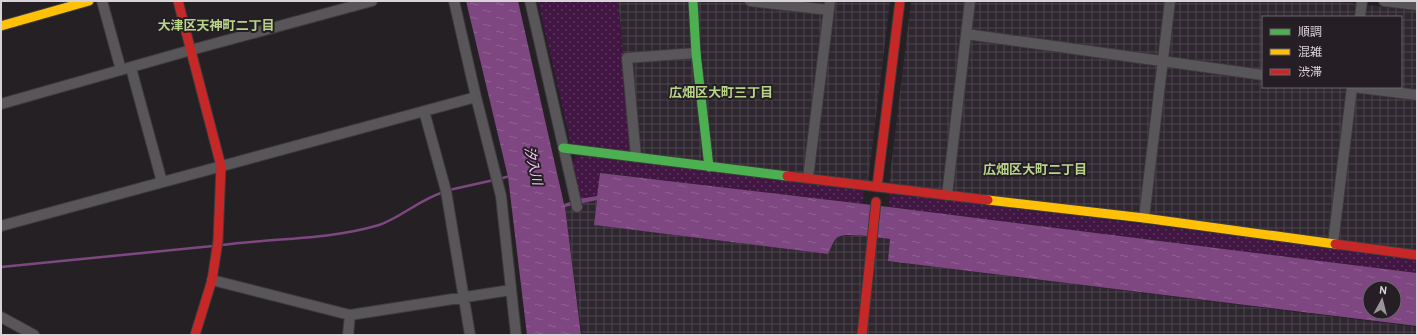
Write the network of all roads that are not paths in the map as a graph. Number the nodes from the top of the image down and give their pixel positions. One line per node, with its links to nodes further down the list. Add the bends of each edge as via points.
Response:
1 (89, 1): 18 (main road)
2 (102, 1): 23 (street)
3 (178, 1): 20 (main road)
4 (372, 1): 14 (street)
5 (454, 1): 28 (street)
6 (530, 1): 31 (street)
7 (693, 1): 21 (main road)
8 (750, 1): 16 (street)
9 (900, 1): 37 (main road)
10 (970, 1): 19 (street)
11 (1170, 1): 22 (street)
12 (1362, 1): 17 (street)
13 (1384, 1): 15 (street)
14 (342, 5): 20 (street)
15 (1417, 5)
16 (829, 6): 35 (street)
17 (1360, 16)
18 (1, 26)
19 (966, 34): 22 (street); 38 (street)
20 (191, 50): 23 (street); 33 (main road)
21 (696, 53): 32 (street, via 627,58); 34 (main road)
22 (1163, 62): 24 (street); 41 (street)
23 (126, 69): 29 (street); 36 (street)
24 (1262, 75)
25 (1353, 88): 43 (street)
26 (1361, 88): 27 (street)
27 (1417, 95)
28 (476, 97): 30 (street); 46 (street, via 501,196)
29 (1, 104)
30 (424, 111): 33 (street); 47 (street, via 446,191)
31 (563, 148): 32 (main road); 40 (street)
32 (636, 157): 34 (main road)
33 (221, 166): 36 (street); 45 (main road, via 218,242)
34 (709, 167): 35 (main road)
35 (808, 178): 37 (main road)
36 (162, 182): 42 (street)
37 (877, 187): 38 (main road); 39 (street)
38 (947, 195): 41 (main road)
39 (876, 202): 55 (main road)
40 (576, 203)
41 (1144, 218): 43 (main road)
42 (1, 226)
43 (1333, 243): 44 (main road)
44 (1417, 255)
45 (212, 280): 48 (street); 51 (main road)
46 (511, 290): 47 (street); 54 (street)
47 (464, 297): 48 (street); 53 (street)
48 (350, 315): 52 (street)
49 (1, 317): 50 (street)
50 (34, 335)
51 (195, 335)
52 (348, 335)
53 (470, 335)
54 (516, 335)
55 (862, 335)

